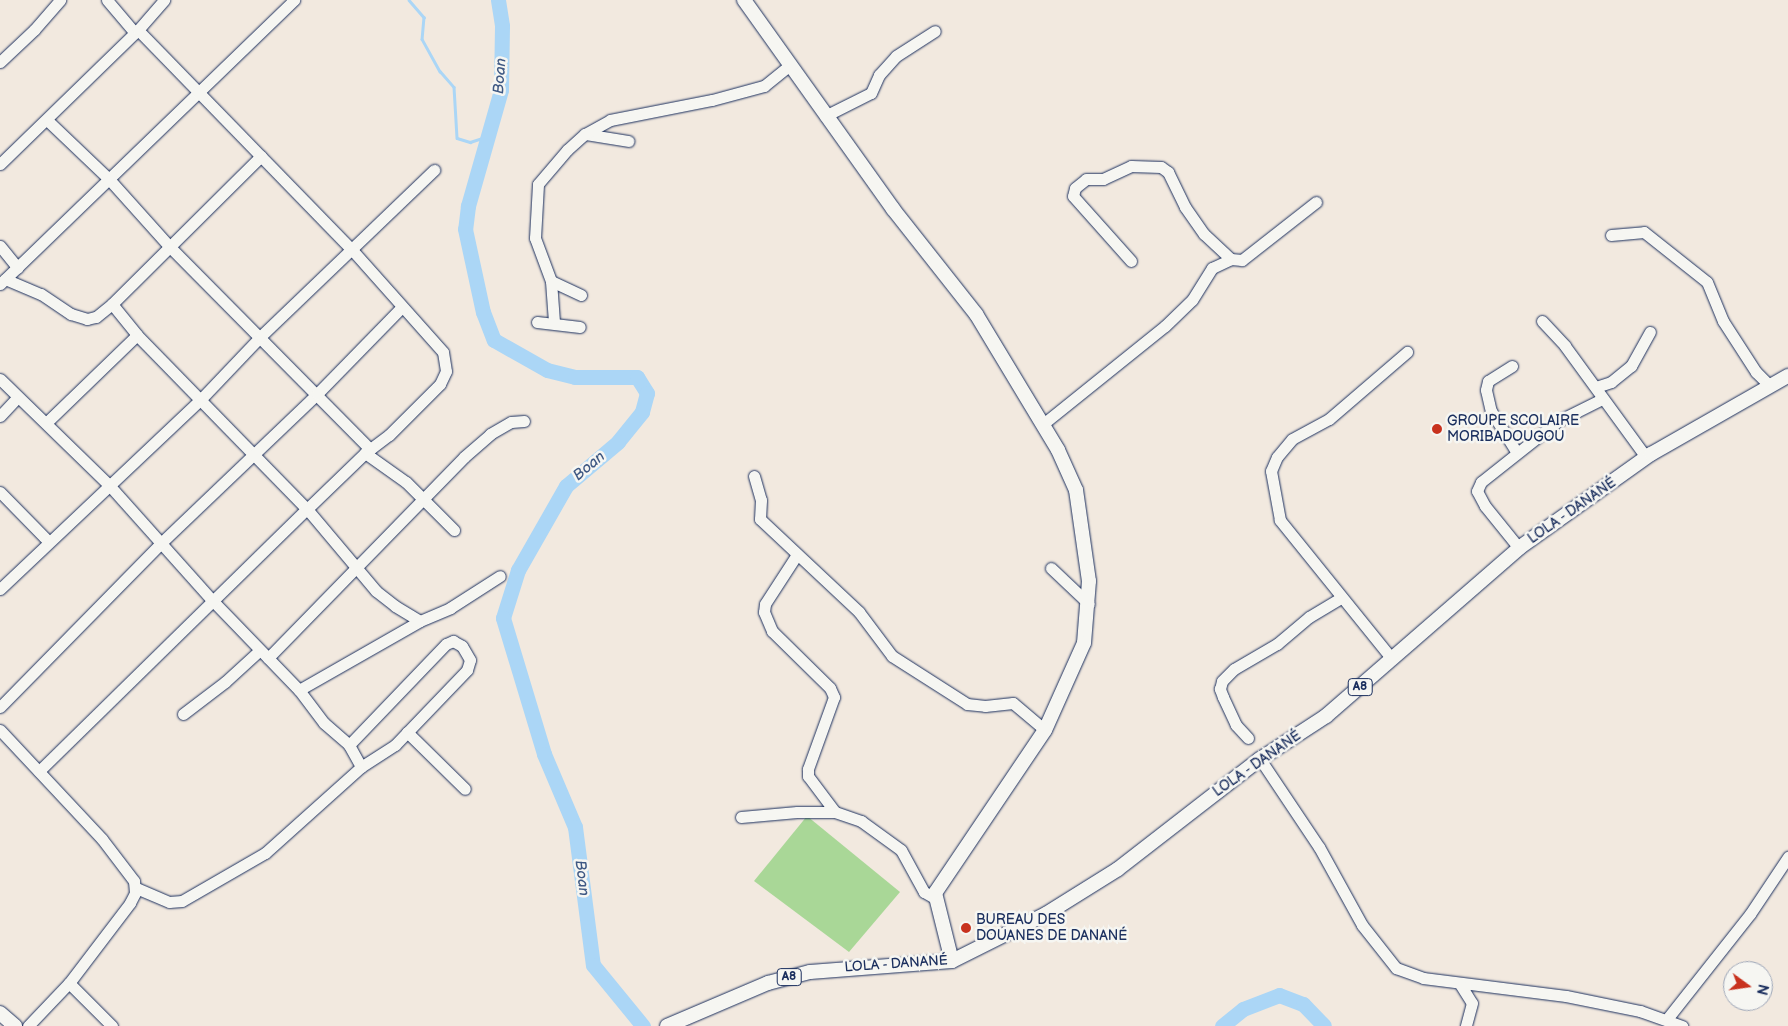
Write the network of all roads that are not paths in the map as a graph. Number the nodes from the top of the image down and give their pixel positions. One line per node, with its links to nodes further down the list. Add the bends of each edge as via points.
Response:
1 (60, 0): 8 (street)
2 (107, 0): 7 (street)
3 (164, 0): 7 (street)
4 (294, 0): 10 (street)
5 (744, 0): 9 (main road)
6 (935, 31): 11 (street, via 896,56 879,75 871,93)
7 (136, 32): 10 (street); 12 (street)
8 (0, 62)
9 (790, 65): 11 (main road); 13 (street, via 764,86 610,120)
10 (199, 94): 15 (street); 18 (street)
11 (825, 116): 52 (main road, via 893,209 966,299)
12 (47, 120): 16 (street); 18 (street)
13 (585, 134): 14 (street); 28 (street, via 538,184 535,238)
14 (628, 141)
15 (261, 156): 22 (street); 23 (street)
16 (0, 164)
17 (434, 170): 23 (street)
18 (108, 178): 22 (street); 26 (street)
19 (1316, 202): 24 (street, via 1242,260)
20 (1611, 236): 43 (street, via 1644,232 1707,282 1723,321 1756,372)
21 (0, 246): 26 (street)
22 (169, 246): 30 (street); 38 (street)
23 (352, 250): 31 (street); 38 (street)
24 (1231, 259): 25 (street, via 1204,234 1185,207 1168,172 1161,167 1131,166 1103,179 1086,179 1075,188 1073,196); 52 (street, via 1208,271 1192,300 1166,326)
25 (1131, 261)
26 (18, 268): 27 (street)
27 (2, 282): 30 (street, via 41,294 63,310 87,319)
28 (550, 282): 29 (street); 34 (street)
29 (581, 295)
30 (112, 304): 37 (street)
31 (401, 308): 45 (street); 53 (street, via 443,352 446,371 440,384 390,435)
32 (1542, 321): 44 (street)
33 (537, 322): 34 (street)
34 (554, 322): 35 (street)
35 (580, 327)
36 (1650, 332): 44 (street, via 1631,366 1611,382)
37 (137, 335): 47 (street); 51 (street)
38 (261, 336): 45 (street); 47 (street)
39 (1407, 352): 71 (street, via 1329,419 1292,440 1277,457 1272,471 1280,520)
40 (1512, 366): 54 (street, via 1488,381 1486,390 1490,411)
41 (1788, 376): 43 (main road, LOLA - DANANÉ / A8)
42 (0, 379): 46 (street)
43 (1769, 386): 56 (main road, LOLA - DANANÉ / A8)
44 (1596, 387): 48 (street)
45 (318, 394): 53 (street); 55 (street)
46 (17, 398): 49 (street); 51 (street)
47 (201, 399): 55 (street); 58 (street)
48 (1602, 399): 54 (street, via 1558,421); 56 (street)
49 (0, 416)
50 (524, 421): 60 (street, via 511,422 490,434)
51 (47, 422): 58 (street)
52 (1043, 424): 73 (main road, via 1076,490 1084,537)
53 (368, 451): 60 (street); 61 (street)
54 (1517, 453): 65 (street, via 1483,478 1477,491)
55 (254, 454): 61 (street); 64 (street)
56 (1646, 457): 65 (main road, LOLA - DANANÉ / A8)
57 (754, 476): 66 (street, via 762,500 760,519)
58 (109, 485): 63 (street); 64 (street)
59 (0, 492): 63 (street)
60 (422, 497): 62 (street); 67 (street)
61 (307, 509): 67 (street); 72 (street)
62 (454, 530)
63 (48, 540): 70 (street)
64 (161, 543): 72 (street); 78 (street)
65 (1519, 548): 76 (main road, LOLA - DANANÉ / A8)
66 (796, 556): 81 (street, via 859,612 892,656 907,667 967,704 1013,703); 89 (street, via 765,604 764,612 772,631 830,688 834,697 808,776)
67 (356, 566): 74 (street, via 376,591); 75 (street)
68 (1051, 568): 73 (street)
69 (500, 576): 74 (street, via 450,608)
70 (0, 589)
71 (1341, 598): 76 (street); 83 (street, via 1309,617 1277,644 1234,669 1222,681 1223,697 1236,725)
72 (212, 600): 75 (street); 87 (street)
73 (1089, 604): 81 (main road, via 1084,643)
74 (420, 622): 77 (street)
75 (264, 654): 77 (street); 79 (street)
76 (1392, 659): 85 (main road, LOLA - DANANÉ / A8, via 1326,716)
77 (299, 690): 84 (street, via 309,706)
78 (0, 707)
79 (183, 714)
80 (0, 730): 87 (street)
81 (1045, 730): 93 (main road)
82 (407, 732): 84 (street, via 469,666 469,656 456,642 446,644); 86 (street, via 395,745); 88 (street)
83 (1248, 738)
84 (349, 745): 86 (street)
85 (1260, 759): 94 (main road, LOLA - DANANÉ / A8, via 1118,869 1046,914); 96 (street, via 1286,794 1362,925 1389,962 1409,974)
86 (361, 768): 92 (street, via 265,853 182,901 169,902)
87 (39, 771): 92 (street, via 119,859)
88 (465, 789)
89 (835, 812): 90 (street); 93 (street, via 861,821 893,843 908,859 924,892)
90 (741, 817)
91 (1788, 857): 98 (street, via 1750,914)
92 (136, 888): 95 (street, via 130,904)
93 (933, 897): 94 (main road)
94 (952, 961): 99 (main road, LOLA - DANANÉ / A8, via 810,972 768,982)
95 (69, 983): 101 (street); 102 (street)
96 (1460, 984): 98 (street, via 1566,996); 103 (street, via 1472,1003)
97 (0, 1013): 100 (main road)
98 (1667, 1020): 104 (street)
99 (669, 1025)
100 (16, 1026)
101 (28, 1026)
102 (112, 1026)
103 (1466, 1026)
104 (1682, 1026)

